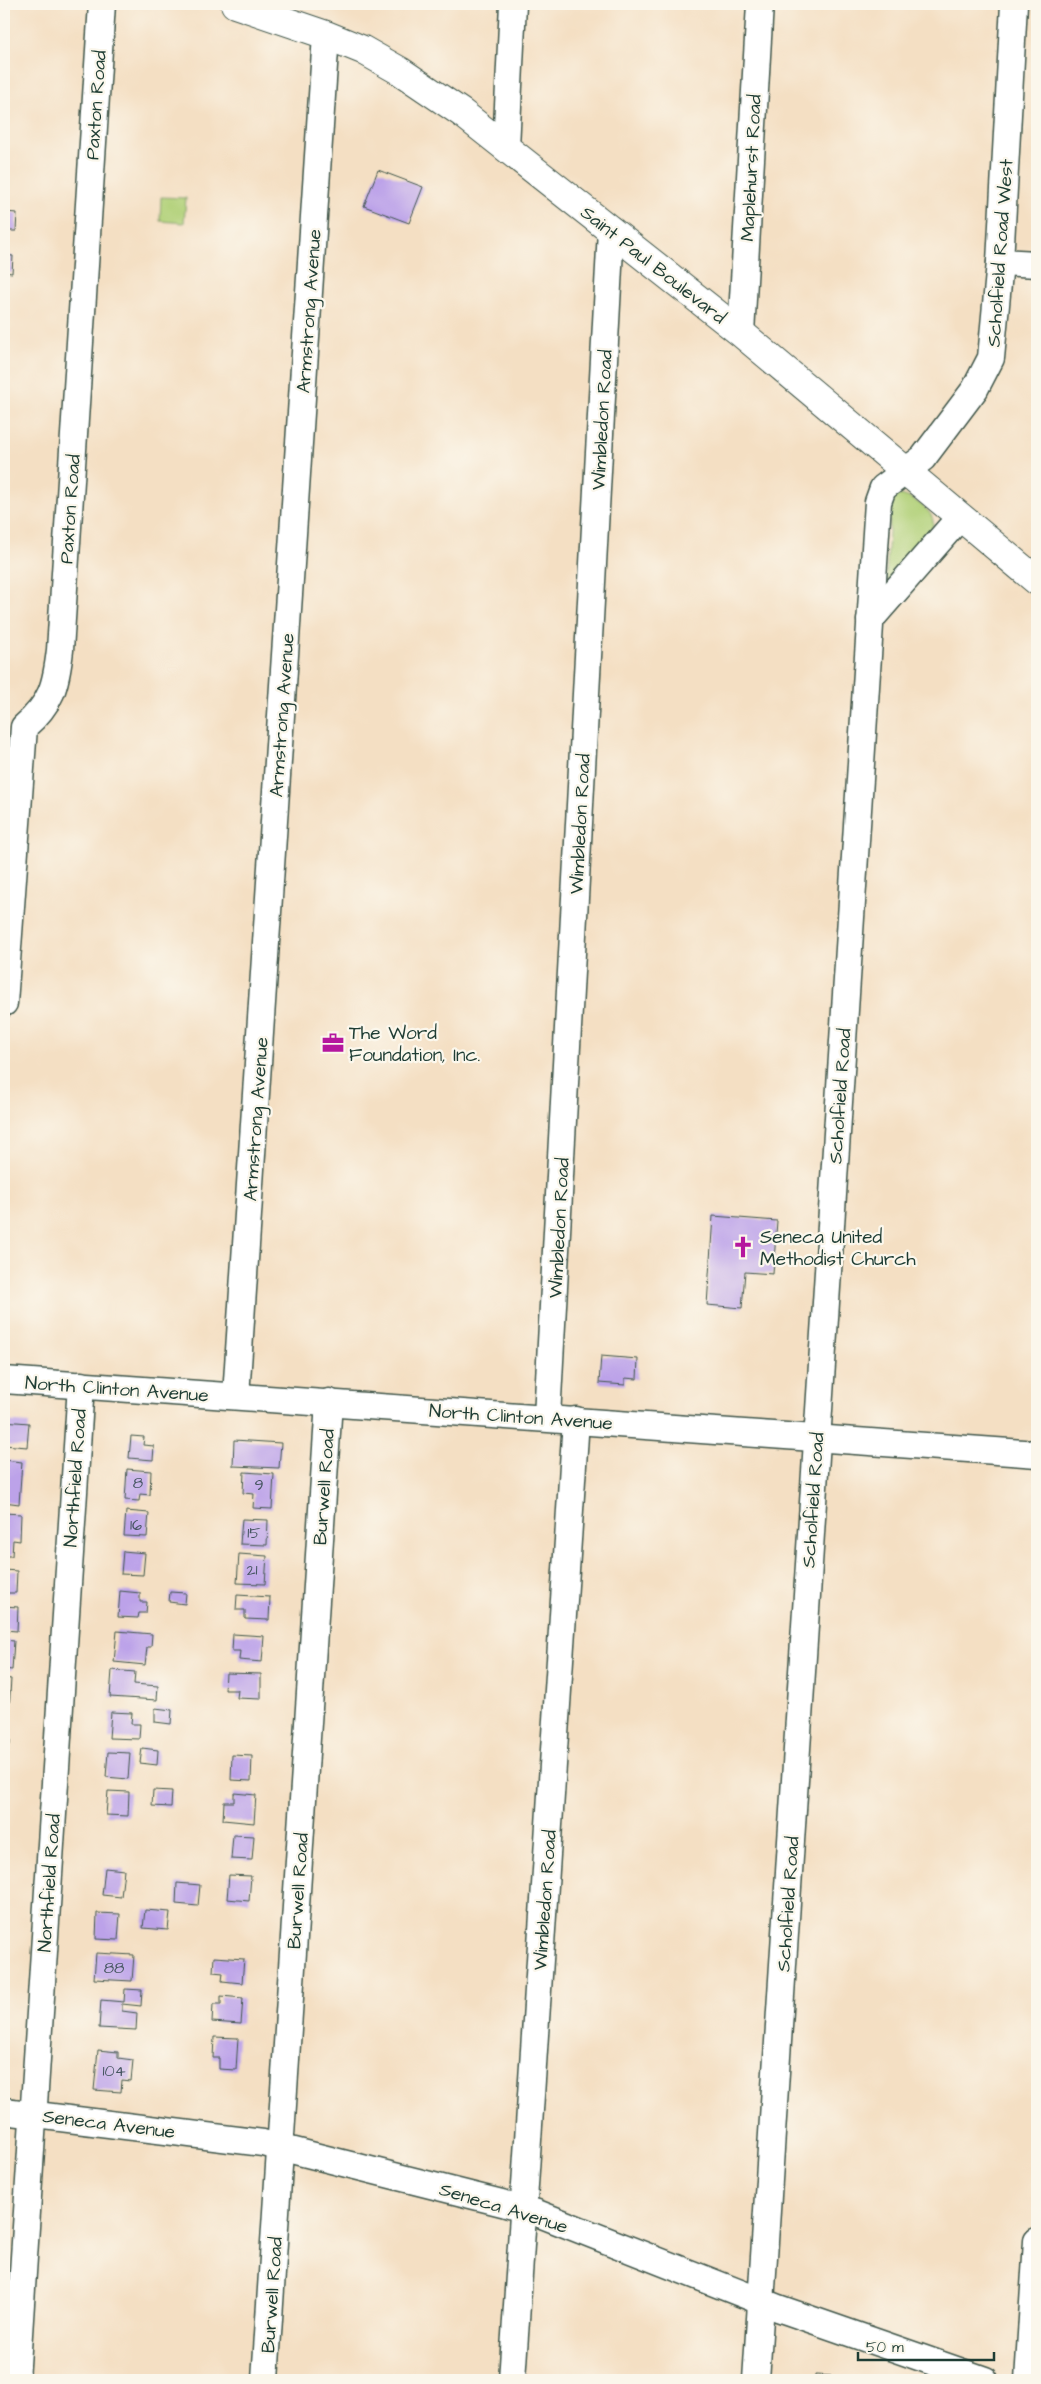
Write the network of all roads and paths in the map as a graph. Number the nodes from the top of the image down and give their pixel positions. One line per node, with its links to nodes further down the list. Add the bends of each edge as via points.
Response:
1 (102, 4): 17 (street, Paxton Road, via 58,672 47,703)
2 (235, 4): 6 (main road, Saint Paul Boulevard)
3 (513, 4): 8 (street)
4 (760, 4): 12 (street, Maplehurst Road)
5 (1014, 4): 10 (street, Scholfield Road West)
6 (274, 10): 7 (main road, Saint Paul Boulevard)
7 (326, 35): 8 (main road, Saint Paul Boulevard, via 363,50 400,71); 21 (street, Armstrong Avenue)
8 (506, 147): 9 (main road, Saint Paul Boulevard)
9 (611, 230): 12 (main road, Saint Paul Boulevard); 23 (street, Wimbledon Road)
10 (1000, 262): 11 (street); 13 (street, Scholfield Road West, via 992,358 984,375 924,458)
11 (1037, 264)
12 (741, 333): 13 (main road, Saint Paul Boulevard)
13 (905, 471): 14 (main road, Saint Paul Boulevard); 16 (street, Scholfield Road, via 883,488 878,502)
14 (960, 517): 15 (main road, Saint Paul Boulevard); 16 (street)
15 (1037, 581)
16 (870, 620): 25 (street, Scholfield Road)
17 (14, 726): 18 (street, Paxton Road)
18 (4, 1003)
19 (4, 1380): 20 (street, North Clinton Avenue)
20 (80, 1385): 21 (street, North Clinton Avenue); 28 (street, Northfield Road)
21 (236, 1396): 22 (street, North Clinton Avenue)
22 (329, 1402): 23 (street, North Clinton Avenue); 29 (street, Burwell Road)
23 (548, 1417): 24 (street, North Clinton Avenue)
24 (576, 1420): 25 (street, North Clinton Avenue); 30 (street, Wimbledon Road)
25 (817, 1437): 26 (street, North Clinton Avenue); 32 (street, Scholfield Road)
26 (1037, 1454)
27 (4, 2111): 28 (street, Seneca Avenue)
28 (32, 2114): 29 (street, Seneca Avenue); 33 (street, Northfield Road)
29 (281, 2147): 30 (street, Seneca Avenue); 34 (street, Burwell Road)
30 (524, 2209): 32 (street, Seneca Avenue); 35 (street, Wimbledon Road)
31 (1037, 2241): 38 (street)
32 (761, 2301): 36 (street, Scholfield Road); 37 (street, Seneca Avenue)
33 (16, 2380)
34 (265, 2380)
35 (512, 2380)
36 (756, 2380)
37 (985, 2380)
38 (1028, 2380)

